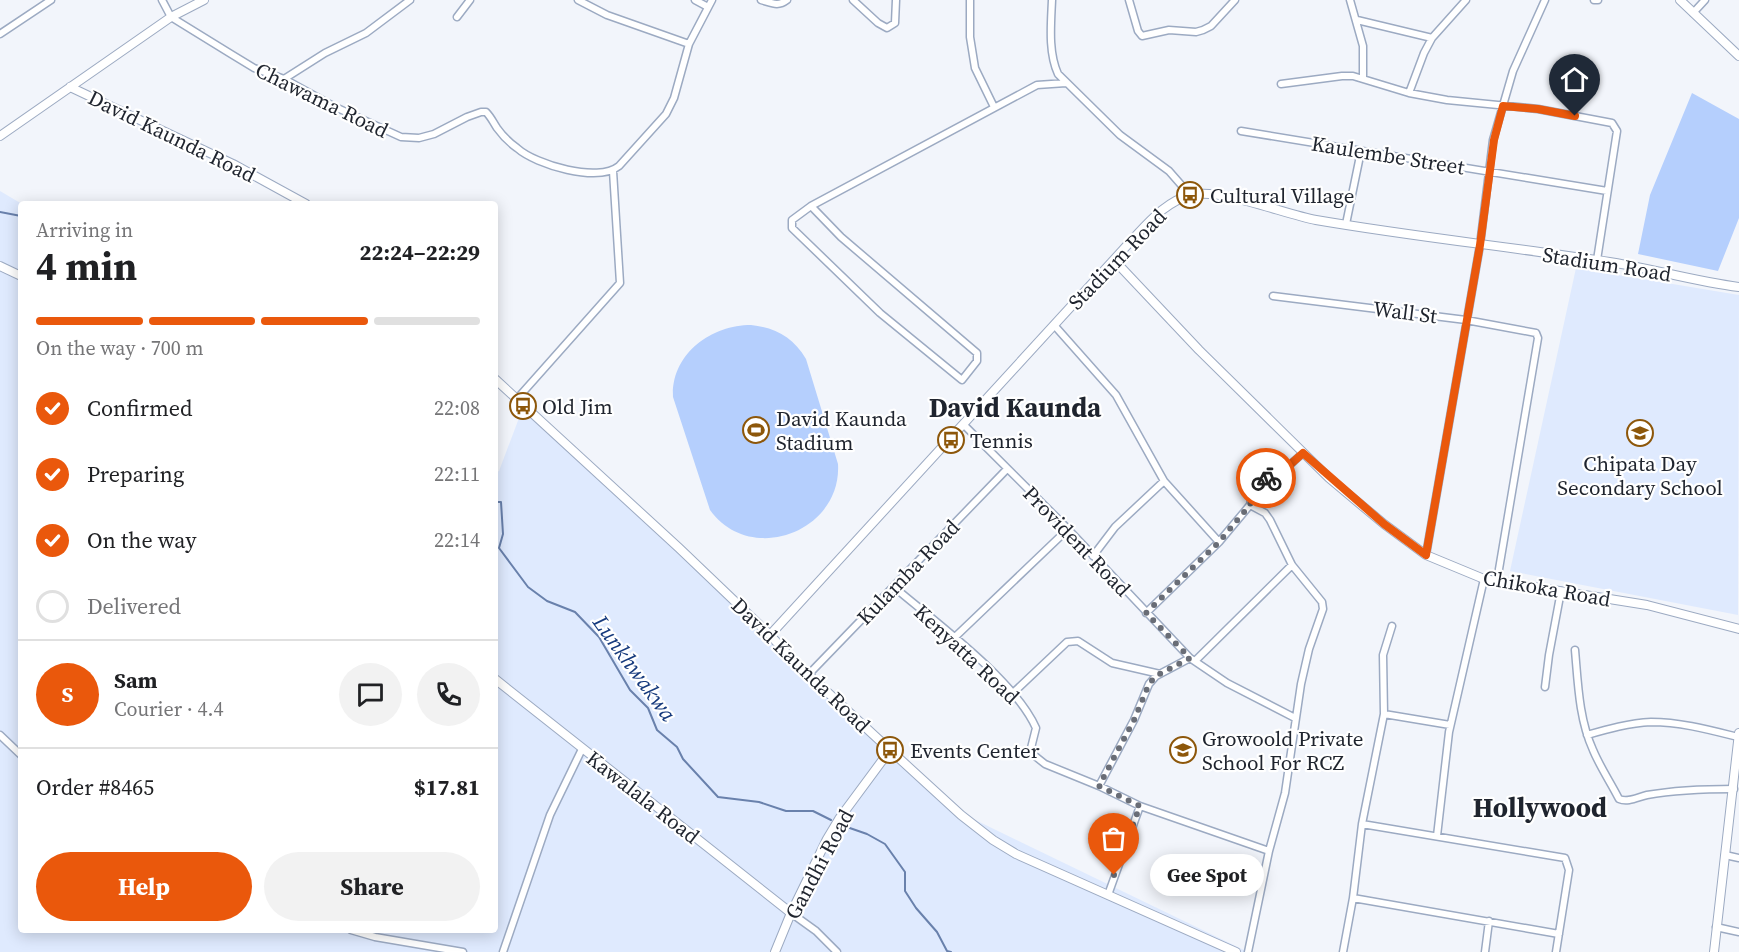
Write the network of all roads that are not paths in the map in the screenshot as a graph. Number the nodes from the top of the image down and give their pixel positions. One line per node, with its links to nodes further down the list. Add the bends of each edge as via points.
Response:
1 (51, 0): 27 (street)
2 (162, 0): 24 (street)
3 (204, 0): 24 (street)
4 (410, 0): 32 (street, via 366,33)
5 (470, 0): 25 (street)
6 (578, 0): 29 (street, via 607,15)
7 (695, 0): 22 (street)
8 (712, 0): 22 (street)
9 (761, 0): 10 (street, via 776,5)
10 (787, 0)
11 (853, 0): 12 (street, via 887,28 895,23)
12 (896, 0)
13 (970, 0): 38 (street, via 975,68)
14 (1053, 0): 33 (street, via 1050,27 1054,65)
15 (1129, 0): 16 (street, via 1142,36 1169,30 1203,30)
16 (1235, 0)
17 (1350, 0): 26 (street)
18 (1466, 0): 28 (street)
19 (1545, 0): 37 (street, via 1515,65)
20 (1680, 0): 23 (street)
21 (1705, 0): 23 (street)
22 (708, 7): 29 (street)
23 (1693, 13): 30 (street)
24 (171, 17): 32 (street, Chawama Road, via 254,68); 35 (street)
25 (457, 17)
26 (1357, 20): 28 (street); 31 (street, via 1363,46)
27 (0, 34)
28 (1432, 38): 36 (street)
29 (689, 44): 42 (street, via 666,114)
30 (1739, 56)
31 (1363, 78): 34 (street, via 1342,76); 36 (street)
32 (284, 79): 42 (street, Chawama Road, via 401,137 434,134 486,112 525,156 572,171 605,172)
33 (1066, 83): 38 (street, via 1037,85); 45 (street, via 1120,135 1169,171)
34 (1281, 84)
35 (70, 87): 40 (street); 46 (street, David Kaunda Road)
36 (1409, 93): 37 (street)
37 (1503, 106): 43 (street); 44 (street, via 1612,123 1617,131)
38 (993, 107): 47 (street)
39 (1241, 131): 41 (street, Kaulembe Street)
40 (0, 136)
41 (1361, 151): 43 (street, Kaulembe Street); 48 (street)
42 (616, 168): 59 (street, via 620,282)
43 (1489, 172): 44 (street, Kaulembe Street); 49 (street)
44 (1607, 191): 51 (street)
45 (1190, 195): 48 (street, Stadium Road, via 1223,196); 50 (street, Stadium Road, via 1156,215)
46 (300, 201)
47 (811, 206): 47 (street, via 792,220 792,228 880,313 962,380 977,361 977,353 841,237)
48 (1346, 224): 49 (street, Stadium Road)
49 (1480, 245): 51 (street, Stadium Road); 56 (street)
50 (1114, 260): 57 (street, Stadium Road); 61 (street, Chikoka Road)
51 (1597, 260): 54 (street, Stadium Road)
52 (0, 266): 53 (street)
53 (18, 275)
54 (1739, 287)
55 (1273, 296): 56 (street, Wall St)
56 (1467, 320): 67 (street); 71 (street, Wall St, via 1536,333 1538,338)
57 (1054, 325): 60 (street, Stadium Road); 63 (street, via 1116,395)
58 (498, 382): 59 (street, David Kaunda Road)
59 (516, 400): 77 (street, David Kaunda Road)
60 (964, 425): 62 (street, Provident Road); 77 (street, Stadium Road)
61 (1303, 453): 64 (street, via 1283,471 1257,483); 67 (street, Chikoka Road)
62 (1007, 469): 65 (street, Provident Road); 72 (street, Kulamba Road)
63 (1164, 481): 66 (street); 68 (street, via 1115,527)
64 (1250, 505): 66 (street); 69 (street, via 1270,520)
65 (1068, 529): 68 (street, Provident Road); 78 (street)
66 (1219, 542): 74 (street)
67 (1426, 555): 70 (street, Chikoka Road)
68 (1093, 556): 74 (street, Provident Road)
69 (1292, 566): 80 (street); 87 (street, via 1323,605 1309,649)
70 (1484, 579): 71 (street, Chikoka Road); 88 (street)
71 (1497, 581): 73 (street, Chikoka Road)
72 (894, 587): 78 (street, Kenyatta Road); 82 (street, Kulamba Road)
73 (1561, 591): 76 (street, Chikoka Road, via 1647,605); 84 (street)
74 (1146, 613): 80 (street, Provident Road)
75 (1392, 626): 86 (street, via 1383,655)
76 (1739, 629)
77 (770, 635): 82 (street, David Kaunda Road)
78 (954, 638): 85 (street, Kenyatta Road)
79 (1575, 650): 90 (street)
80 (1192, 659): 81 (street); 87 (street, Provident Road, via 1227,683)
81 (1160, 674): 85 (street, via 1112,663 1073,640); 95 (street, via 1149,684)
82 (808, 675): 93 (street, David Kaunda Road)
83 (498, 681): 92 (street, Kawalala Road)
84 (1545, 687)
85 (1013, 693): 95 (street, Kenyatta Road, via 1036,728 1029,748 1032,756)
86 (1384, 714): 88 (street); 98 (street)
87 (1295, 718): 100 (street, via 1285,793)
88 (1450, 725): 99 (street)
89 (0, 735): 94 (street)
90 (1587, 735): 91 (street, via 1650,722); 96 (street, via 1622,801)
91 (1739, 735): 96 (street)
92 (582, 749): 105 (street, Kawalala Road); 112 (street, via 550,815)
93 (890, 750): 103 (street, David Kaunda Road, via 993,840); 105 (street, Gandhi Road, via 839,819)
94 (18, 752)
95 (1099, 786): 97 (street, Kenyatta Road)
96 (1736, 786): 101 (street)
97 (1140, 806): 100 (street, Kenyatta Road); 103 (street)
98 (1362, 824): 99 (street); 104 (street)
99 (1437, 836): 110 (street, via 1565,858 1569,870)
100 (1269, 851): 116 (street)
101 (1725, 855): 102 (street); 107 (street)
102 (1739, 858)
103 (1108, 895): 115 (street, David Kaunda Road)
104 (1353, 898): 106 (street); 117 (street)
105 (791, 913): 113 (street, Gandhi Road); 114 (street)
106 (1489, 921): 110 (street); 118 (street)
107 (1716, 927): 108 (street); 120 (street)
108 (1739, 932)
109 (361, 933): 111 (street)
110 (1558, 934): 119 (street)
111 (463, 952)
112 (503, 952)
113 (775, 952)
114 (837, 952)
115 (1236, 952)
116 (1248, 952)
117 (1343, 952)
118 (1485, 952)
119 (1556, 952)
120 (1713, 952)

